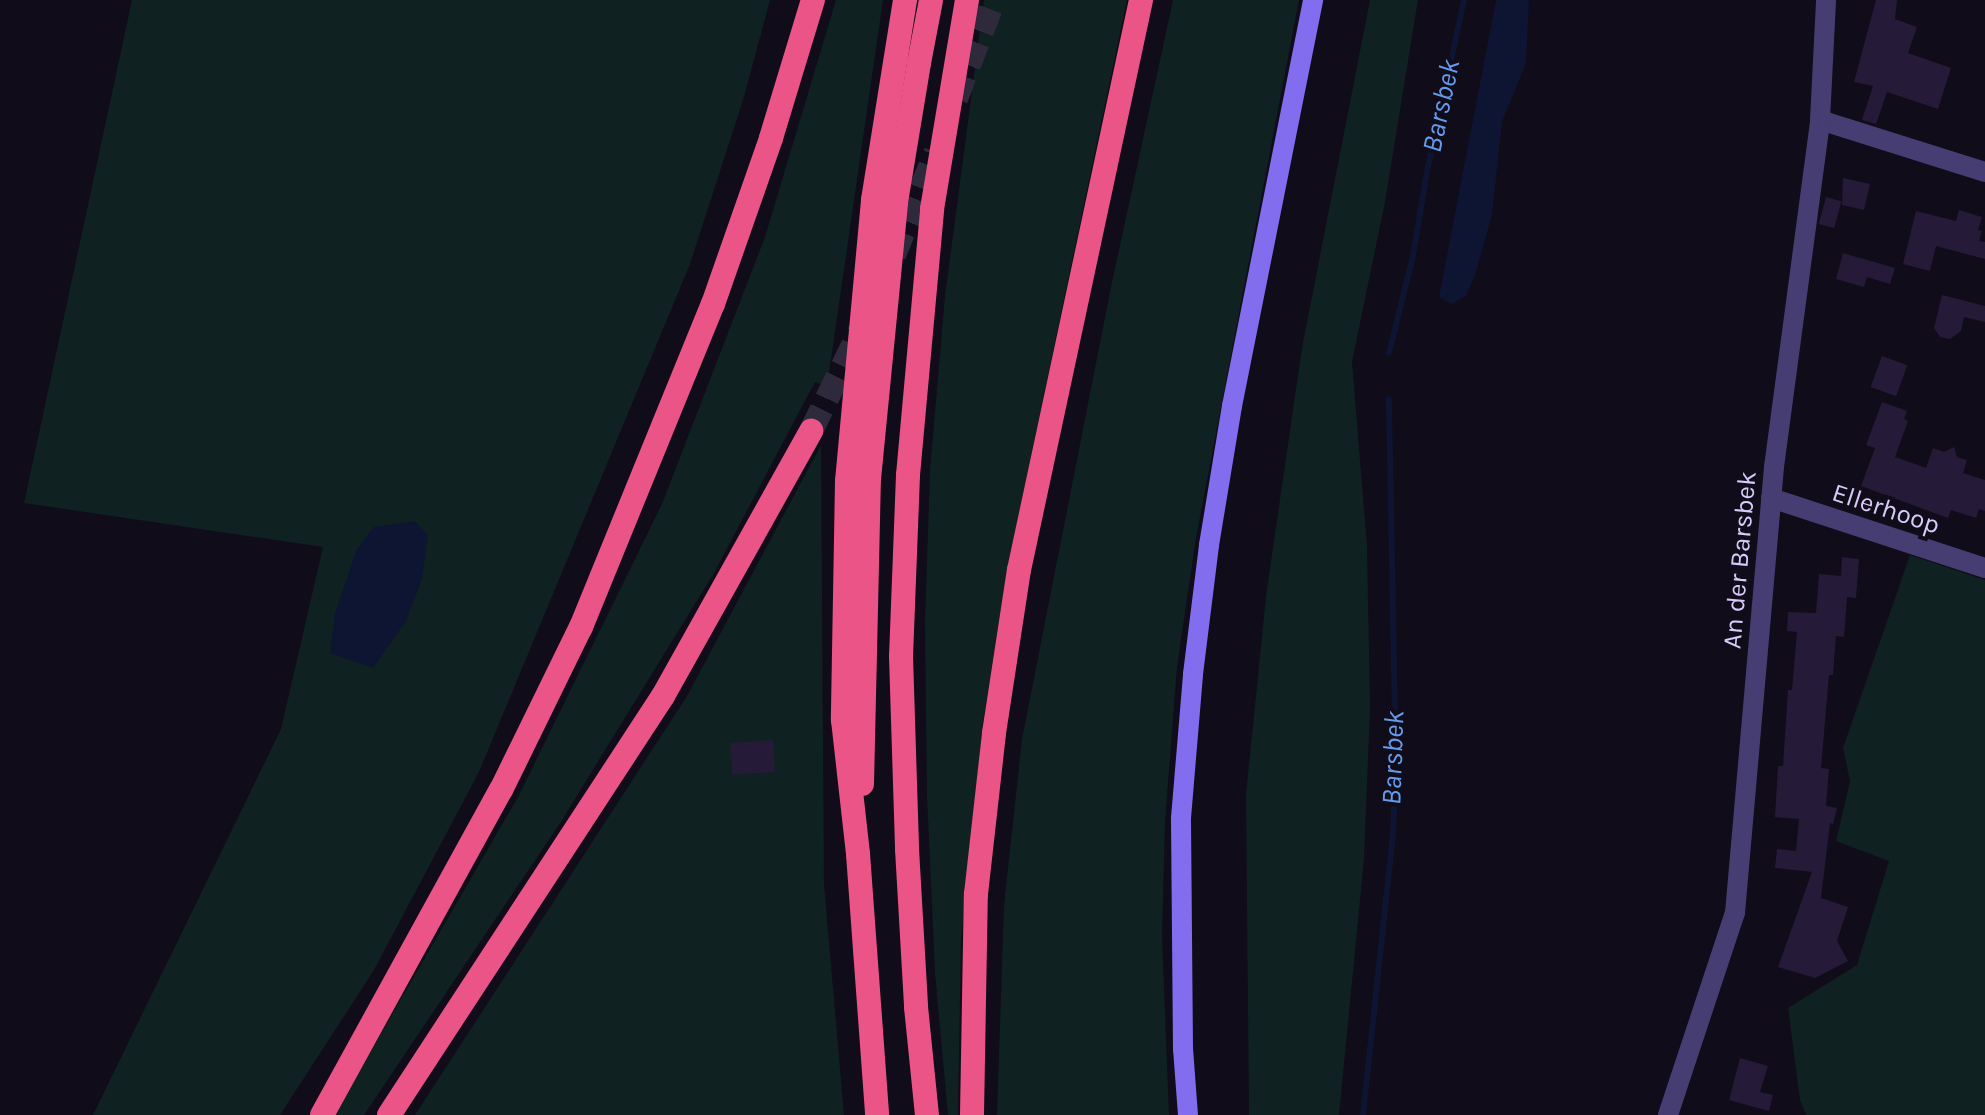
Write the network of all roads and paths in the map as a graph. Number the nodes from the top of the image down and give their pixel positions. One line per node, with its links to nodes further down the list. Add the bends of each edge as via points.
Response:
1 (905, 0): 11 (highway, bridge, via 873,200)
2 (931, 0): 11 (highway, bridge)
3 (967, 0): 17 (highway, bridge, via 932,209 908,475 901,656 916,1007)
4 (1141, 0): 18 (highway, via 1019,570 996,718 976,894)
5 (1313, 0): 19 (main road, via 1232,406 1193,674 1181,818)
6 (1826, 0): 8 (street, An der Barsbek)
7 (810, 6): 14 (highway, via 713,304 581,627 501,790)
8 (1820, 120): 9 (street); 12 (street, An der Barsbek)
9 (1985, 172)
10 (811, 431): 15 (highway, via 663,696)
11 (858, 480): 16 (highway, via 843,720)
12 (1771, 498): 13 (street, Ellerhoop); 20 (street, An der Barsbek, via 1735,913)
13 (1985, 568)
14 (322, 1115)
15 (389, 1115)
16 (877, 1115)
17 (927, 1115)
18 (972, 1115)
19 (1188, 1115)
20 (1668, 1115)

